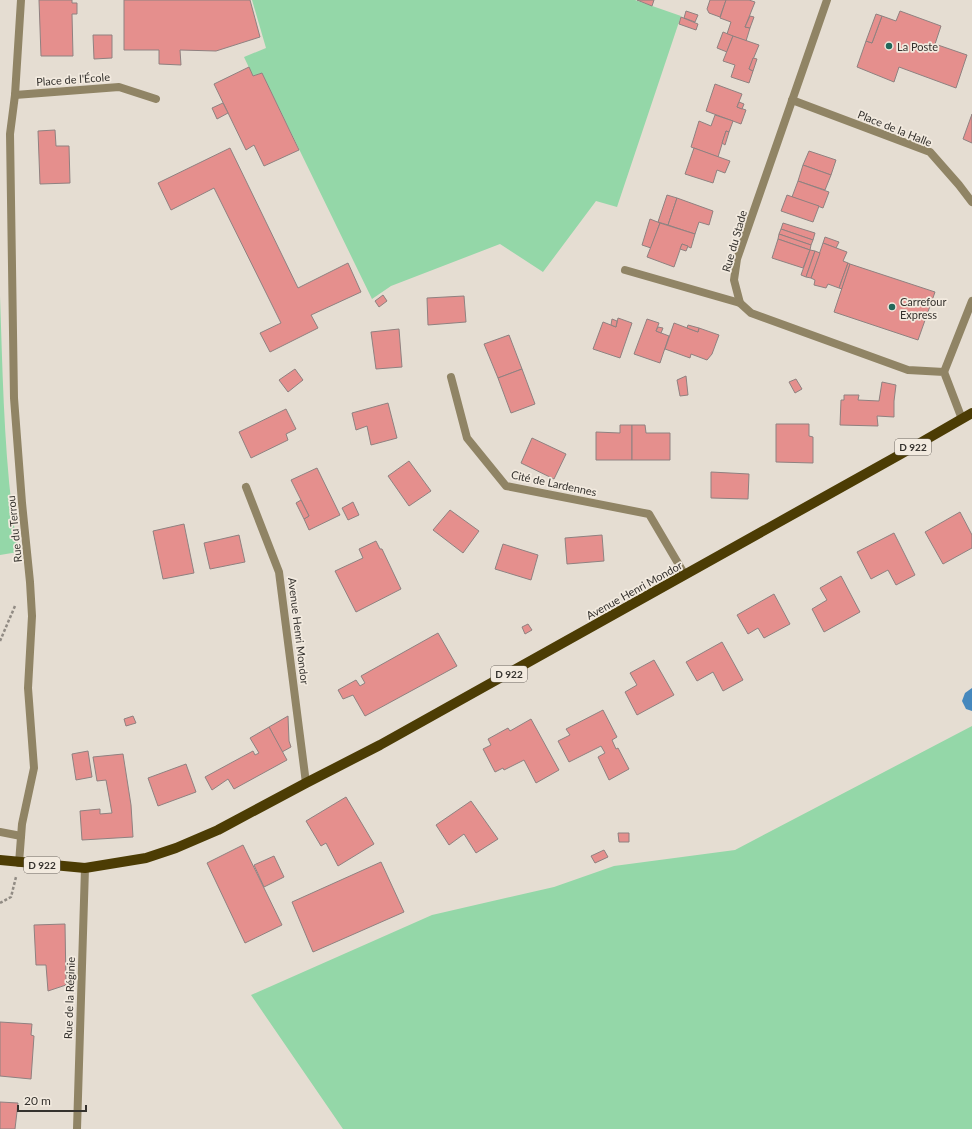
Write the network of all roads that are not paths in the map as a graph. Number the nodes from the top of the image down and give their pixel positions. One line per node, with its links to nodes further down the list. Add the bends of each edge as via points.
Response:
1 (21, 0): 3 (street, Rue du Terrou)
2 (827, 0): 5 (street, Rue du Stade)
3 (15, 95): 4 (street, Place de l'École, via 119,87); 18 (street, Rue du Terrou, via 10,134 14,398 32,616 28,688 34,768)
4 (156, 99)
5 (792, 100): 6 (street, Place de la Halle, via 930,152); 9 (street, Rue du Stade, via 737,259 734,280)
6 (972, 202)
7 (625, 270): 9 (street)
8 (972, 301): 10 (street)
9 (740, 303): 10 (street, via 751,313 908,370)
10 (944, 372): 13 (street)
11 (451, 377): 15 (street, Cité de Lardennes, via 467,438 506,486 649,514)
12 (972, 413): 13 (main road, Avenue Henri Mondor / D 922)
13 (962, 418): 15 (main road, Avenue Henri Mondor / D 922)
14 (246, 487): 16 (street, Avenue Henri Mondor, via 279,572)
15 (685, 575): 16 (main road, Avenue Henri Mondor / D 922, via 380,746)
16 (306, 783): 21 (main road, Avenue Henri Mondor / D 922, via 218,830 176,848 146,858)
17 (0, 832): 18 (street)
18 (21, 836): 20 (street, Rue du Terrou)
19 (0, 860): 20 (main road, D 922)
20 (19, 862): 21 (main road, D 922)
21 (85, 868): 22 (street, Rue de la Réginie)
22 (77, 1129)

